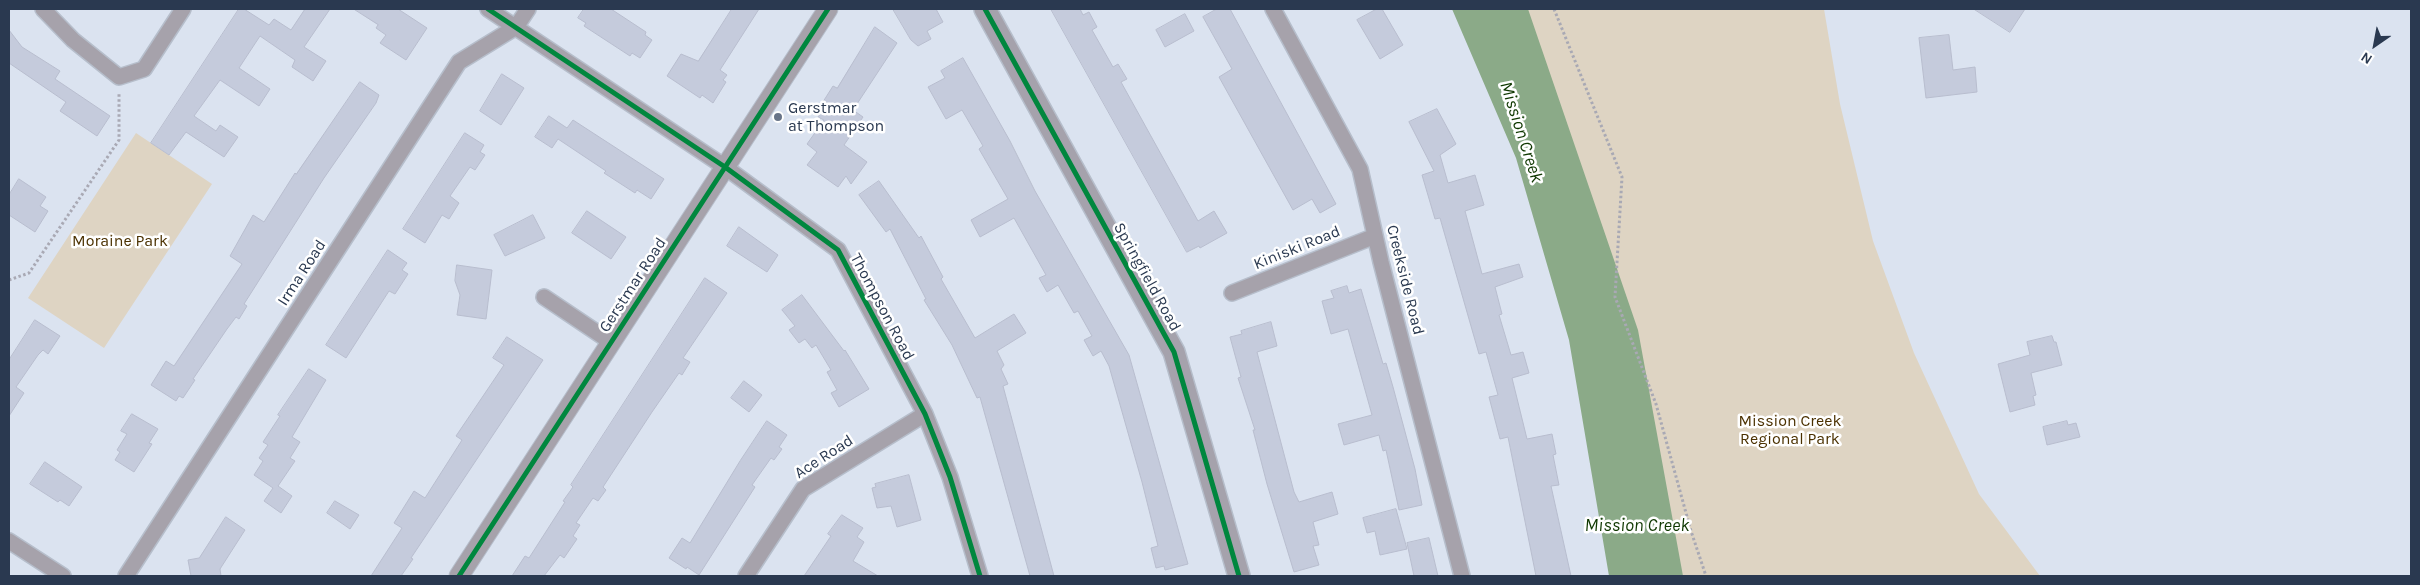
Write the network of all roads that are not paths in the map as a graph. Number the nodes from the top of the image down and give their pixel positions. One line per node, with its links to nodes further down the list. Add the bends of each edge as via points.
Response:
1 (43, 9): 2 (street, via 73,40 119,78 144,68)
2 (183, 9)
3 (488, 9): 8 (street, Thompson Road)
4 (528, 9): 8 (street, Irma Road)
5 (828, 9): 9 (street, Gerstmar Road)
6 (985, 9): 21 (main road, Springfield Road, via 1174,352)
7 (1273, 9): 10 (street, Creekside Road, via 1360,169)
8 (516, 27): 9 (street, Thompson Road); 17 (street, Irma Road, via 459,62)
9 (724, 167): 13 (street, Gerstmar Road); 14 (street, Thompson Road, via 838,250)
10 (1375, 236): 11 (street, Kiniski Road); 22 (street, Creekside Road)
11 (1232, 293)
12 (544, 297): 13 (street)
13 (610, 342): 18 (street, Gerstmar Road)
14 (925, 414): 19 (street, Ace Road, via 803,489); 20 (street, Thompson Road, via 950,477)
15 (9, 541): 16 (street)
16 (62, 576)
17 (126, 576)
18 (459, 576)
19 (746, 576)
20 (980, 576)
21 (1239, 576)
22 (1462, 576)

